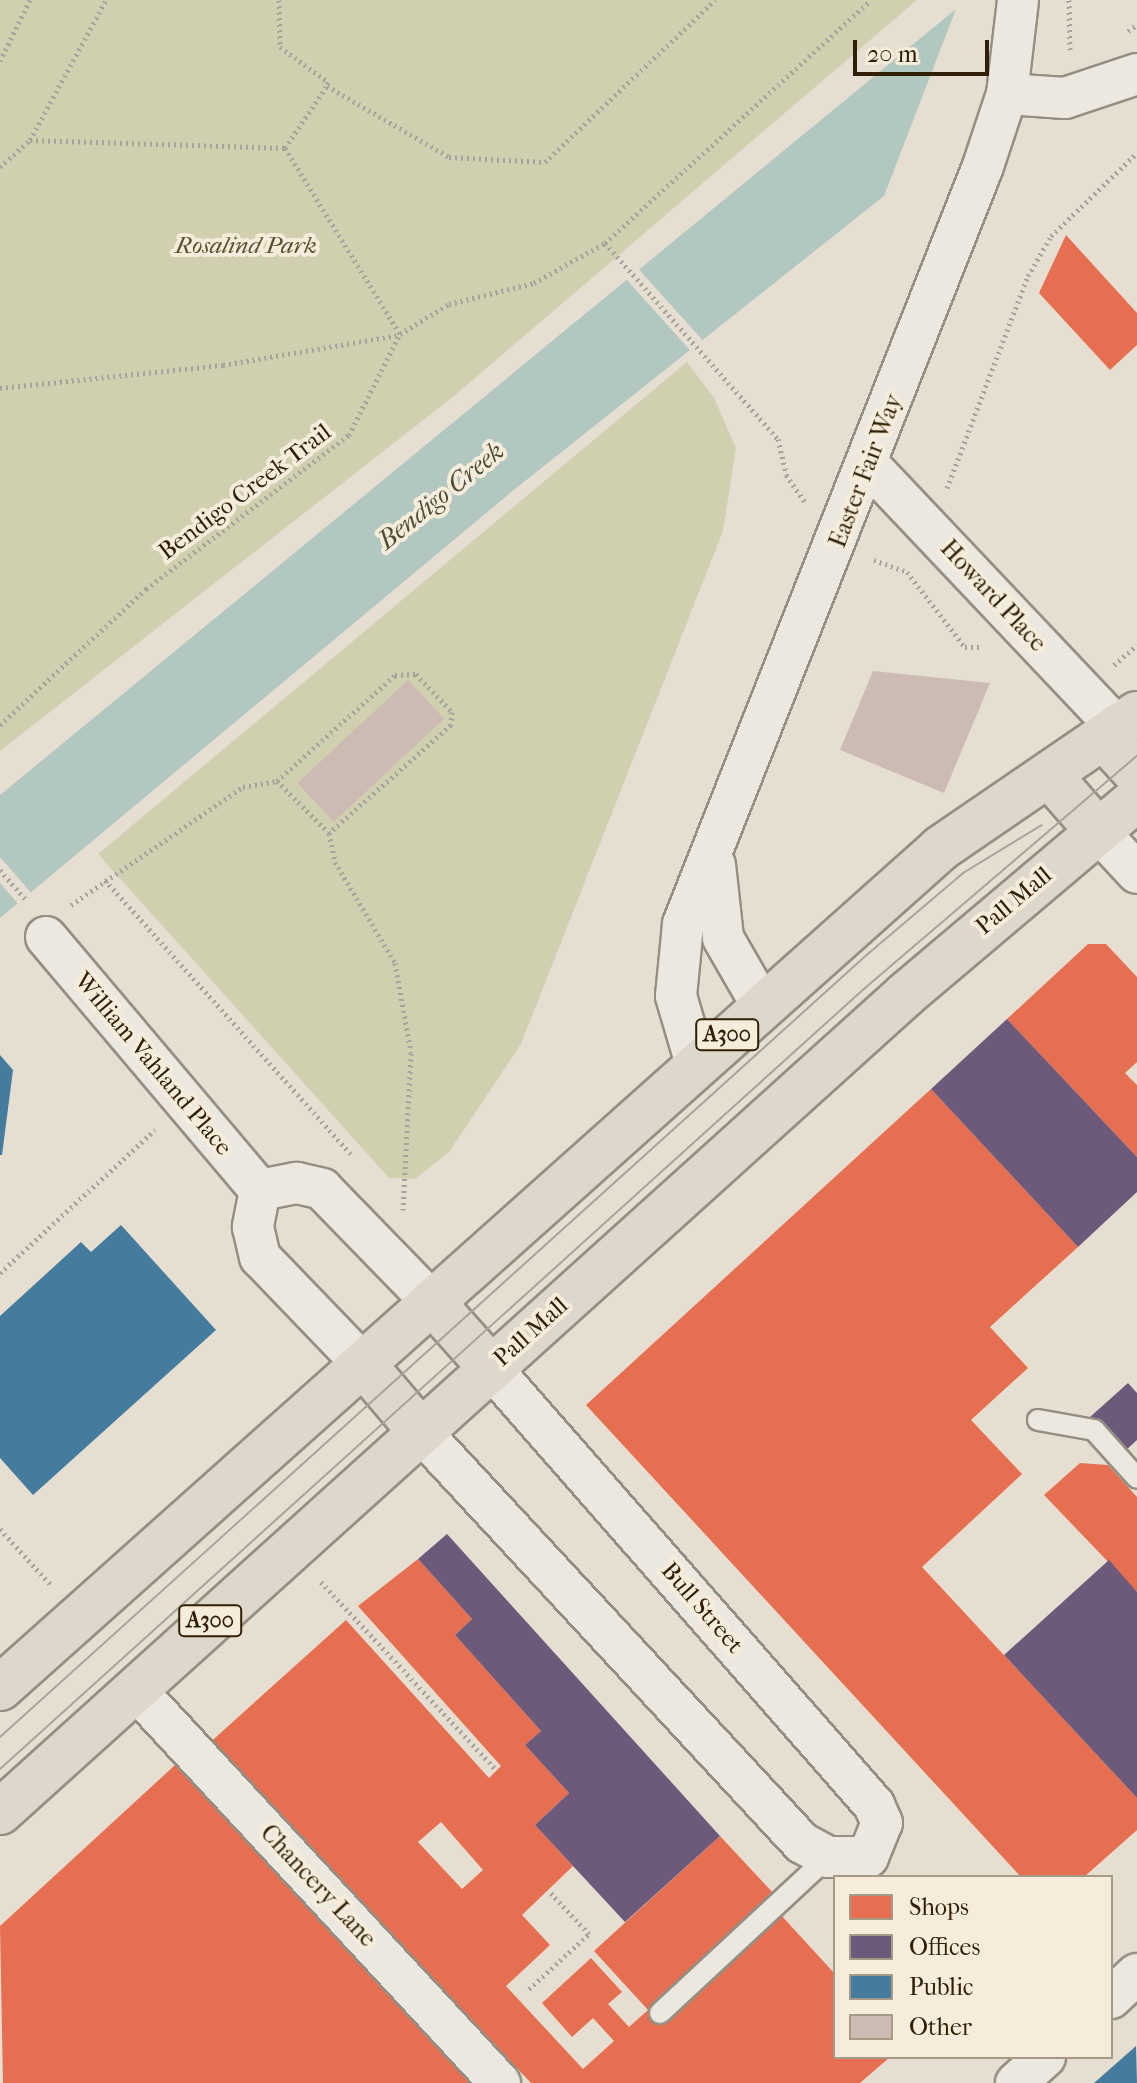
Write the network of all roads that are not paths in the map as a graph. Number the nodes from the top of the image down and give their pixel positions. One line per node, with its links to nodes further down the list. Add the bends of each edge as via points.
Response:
1 (1018, 0): 3 (street, Easter Fair Way)
2 (1137, 74): 3 (street, via 1065,98)
3 (1007, 94): 4 (street, Easter Fair Way)
4 (869, 465): 5 (street, Howard Place); 10 (street, Easter Fair Way)
5 (1120, 726): 6 (highway); 7 (highway, A300)
6 (1137, 774)
7 (1042, 780): 9 (highway); 13 (highway, A300, via 941,848)
8 (1137, 799): 9 (highway, A300)
9 (1082, 844): 11 (street); 18 (highway, Pall Mall / A300)
10 (720, 845): 13 (street, Easter Fair Way, via 717,918); 14 (street, Easter Fair Way, via 676,955 678,1013)
11 (1137, 873)
12 (51, 924): 15 (street, William Vahland Place)
13 (761, 1004): 14 (highway, A300)
14 (696, 1064): 16 (highway, A300)
15 (260, 1190): 16 (street, via 297,1183 322,1189); 17 (street, via 253,1227 260,1257)
16 (432, 1302): 17 (highway, A300); 18 (highway)
17 (364, 1365): 20 (highway); 22 (highway, A300)
18 (491, 1368): 20 (highway, Pall Mall / A300); 26 (street, Bull Street, via 874,1805 882,1823)
19 (1038, 1420): 21 (lane, via 1094,1430)
20 (421, 1432): 23 (highway, Pall Mall / A300); 25 (street, via 802,1843)
21 (1137, 1478)
22 (0, 1688)
23 (135, 1689): 24 (highway, Pall Mall / A300); 31 (street, Chancery Lane)
24 (0, 1812)
25 (828, 1857): 26 (street, Bull Street); 29 (lane)
26 (878, 1867)
27 (1137, 1974): 28 (street)
28 (1113, 1996)
29 (660, 2013)
30 (1043, 2059): 32 (street)
31 (500, 2083)
32 (1016, 2083)

